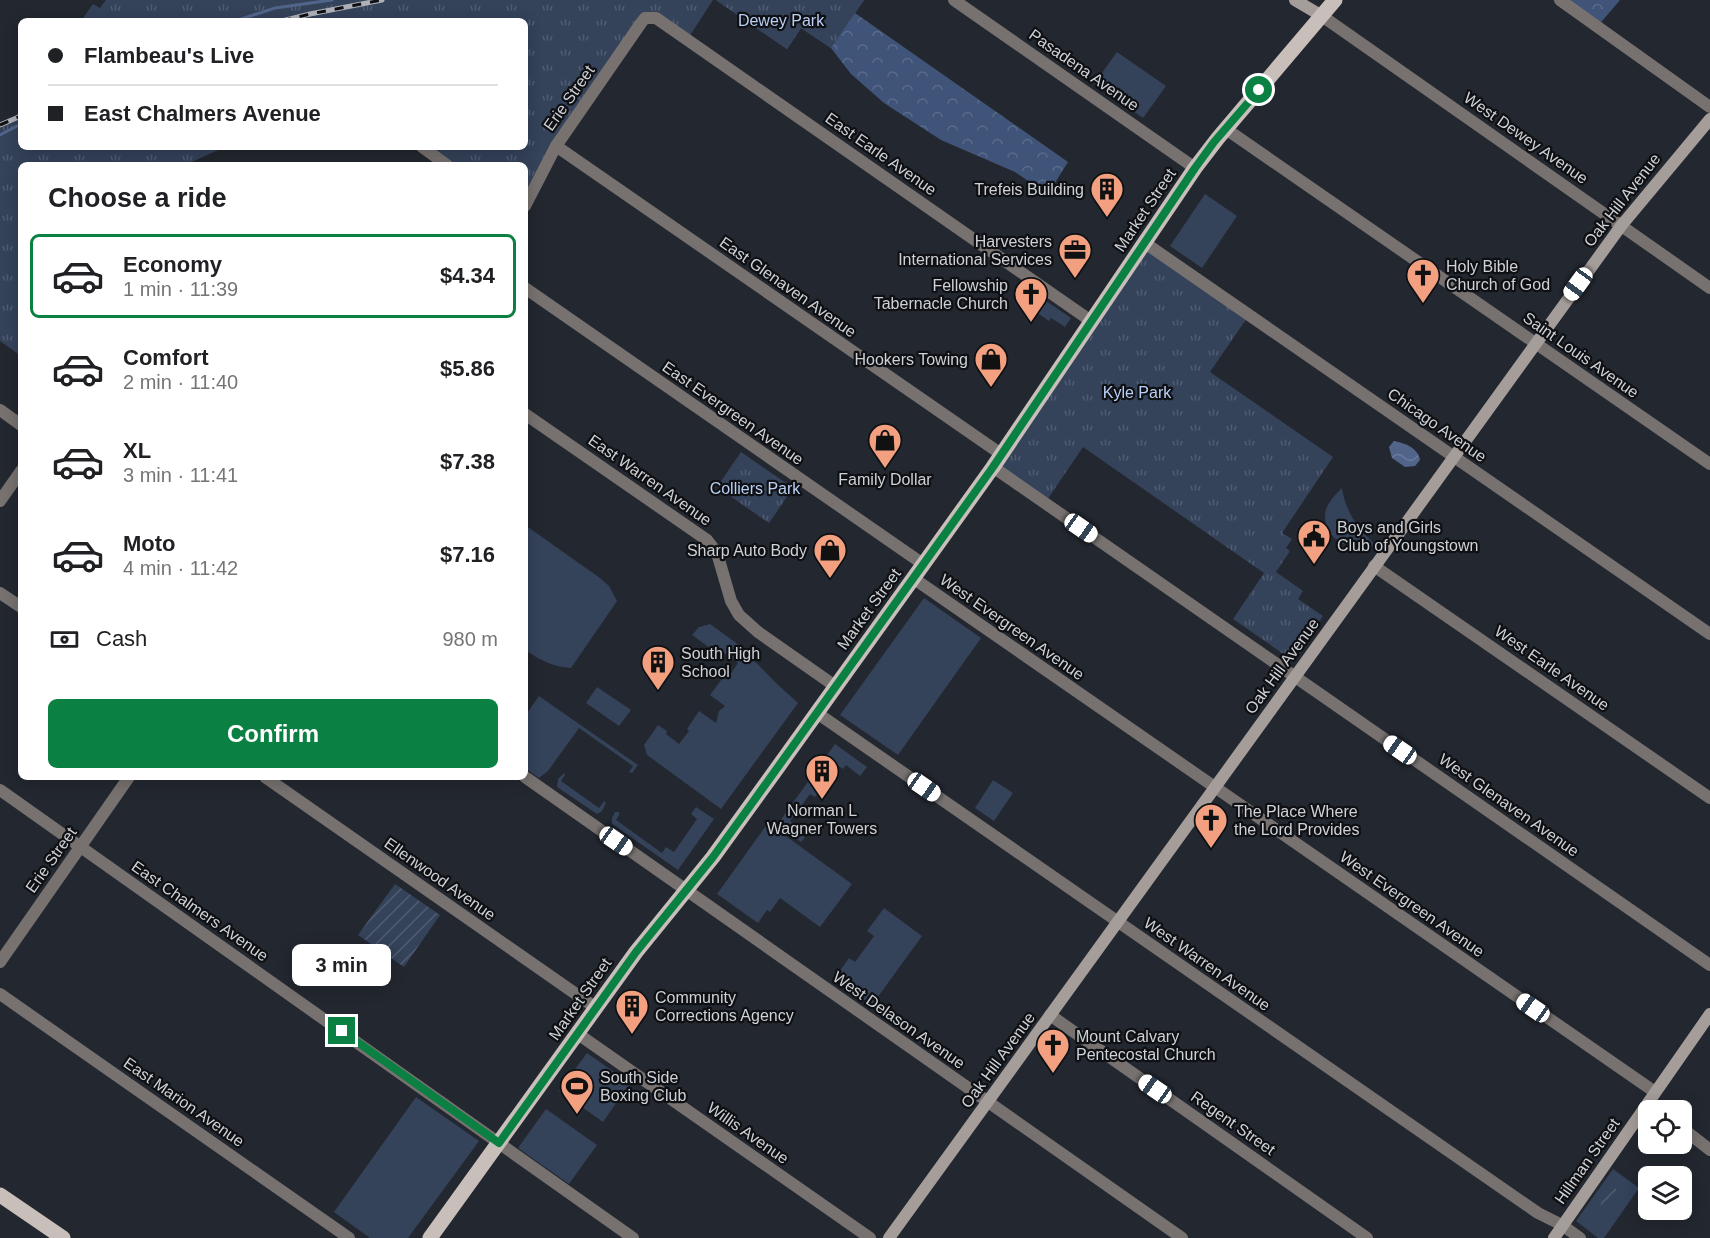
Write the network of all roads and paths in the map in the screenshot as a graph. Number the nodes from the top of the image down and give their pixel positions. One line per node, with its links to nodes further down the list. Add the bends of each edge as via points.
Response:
1 (954, 0): 13 (street, Pasadena Avenue)
2 (1295, 0): 5 (street)
3 (1335, 0): 5 (main road, Market Street)
4 (1560, 0): 7 (street)
5 (1322, 16): 9 (main road, Market Street); 15 (street, West Dewey Avenue)
6 (650, 17): 10 (street, Erie Street, via 641,23); 19 (street, East Earle Avenue)
7 (1710, 107)
8 (1710, 119): 15 (street, Oak Hill Avenue)
9 (1226, 129): 13 (main road, Market Street); 20 (street, Saint Louis Avenue)
10 (556, 146): 14 (street, Erie Street); 25 (street, East Glenaven Avenue)
11 (426, 150): 12 (street)
12 (443, 162)
13 (1195, 168): 16 (main road, Market Street)
14 (528, 200)
15 (1621, 225): 17 (street, West Dewey Avenue); 20 (street, Oak Hill Avenue)
16 (1145, 243): 19 (main road, Market Street); 24 (street, Chicago Avenue)
17 (1710, 288)
18 (528, 290): 29 (street, East Evergreen Avenue)
19 (1091, 321): 25 (main road, Market Street)
20 (1536, 343): 24 (street, Oak Hill Avenue); 26 (street, Saint Louis Avenue)
21 (0, 410): 23 (street)
22 (528, 416): 36 (street, East Warren Avenue, via 707,540 717,553 739,615 758,633)
23 (18, 423)
24 (1454, 456): 30 (street, Oak Hill Avenue); 34 (street, Chicago Avenue)
25 (997, 460): 29 (main road, Market Street); 35 (street, West Glenaven Avenue)
26 (1710, 464)
27 (18, 475): 28 (street)
28 (0, 501)
29 (922, 564): 31 (main road, Market Street)
30 (1374, 566): 35 (street, Oak Hill Avenue); 43 (street, West Earle Avenue)
31 (913, 578): 36 (main road, Market Street); 41 (street, West Evergreen Avenue)
32 (0, 593): 33 (street)
33 (18, 606)
34 (1710, 634)
35 (1295, 676): 41 (street, Oak Hill Avenue); 48 (street, West Glenaven Avenue)
36 (836, 686): 37 (main road, Market Street)
37 (817, 713): 45 (main road, Market Street); 46 (street, West Warren Avenue)
38 (528, 779): 45 (street, West Delason Avenue)
39 (127, 780): 44 (street, Erie Street)
40 (269, 780): 50 (street, Ellenwood Avenue)
41 (1214, 787): 46 (street, Oak Hill Avenue); 54 (street, West Evergreen Avenue)
42 (0, 790): 44 (street, East Chalmers Avenue)
43 (1710, 798)
44 (80, 847): 47 (street, Erie Street); 59 (street, East Chalmers Avenue)
45 (686, 890): 50 (main road, Market Street); 56 (street, West Delason Avenue)
46 (1118, 922): 52 (street, Oak Hill Avenue); 62 (street, West Warren Avenue, via 1538,1213)
47 (0, 962)
48 (1710, 964)
49 (0, 994): 64 (street, East Marion Avenue)
50 (596, 1008): 53 (main road, Market Street)
51 (1710, 1014): 55 (street, Hillman Street)
52 (1050, 1015): 56 (street, Oak Hill Avenue); 70 (street, Regent Street)
53 (578, 1034): 59 (main road, Market Street); 67 (street, Willis Avenue)
54 (1651, 1100)
55 (1655, 1100)
56 (987, 1102): 68 (street, Oak Hill Avenue); 69 (street, West Delason Avenue)
57 (1638, 1123): 62 (street, Hillman Street)
58 (1692, 1136): 60 (street)
59 (499, 1143): 65 (main road, Market Street); 66 (street, East Chalmers Avenue)
60 (1710, 1150)
61 (0, 1195): 63 (main road)
62 (1562, 1225): 71 (street, Hillman Street); 72 (street, West Warren Avenue)
63 (63, 1238)
64 (349, 1238)
65 (430, 1238)
66 (633, 1238)
67 (870, 1238)
68 (889, 1238)
69 (1182, 1238)
70 (1367, 1238)
71 (1554, 1238)
72 (1580, 1238)

